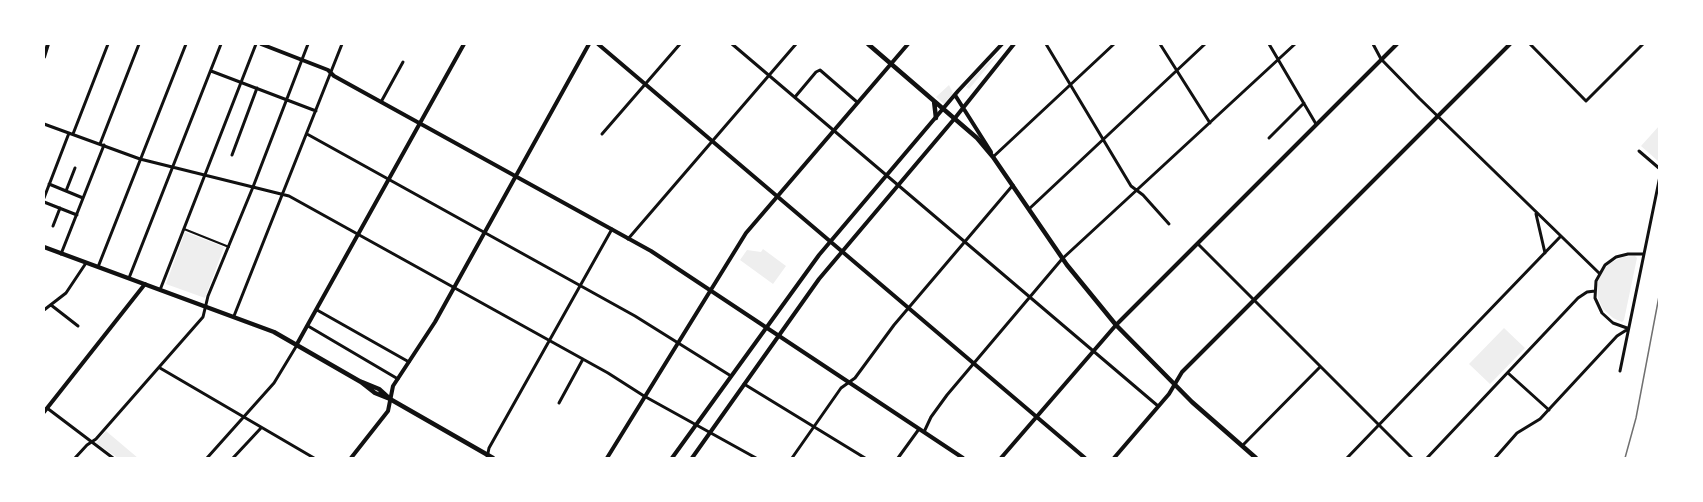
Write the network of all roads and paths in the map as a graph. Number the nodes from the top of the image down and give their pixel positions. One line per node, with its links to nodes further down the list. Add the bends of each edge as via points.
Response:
1 (48, 44): 32 (street)
2 (108, 44): 64 (street)
3 (139, 44): 70 (street)
4 (186, 44): 74 (street)
5 (221, 44): 38 (street)
6 (256, 44): 42 (street)
7 (261, 44): 31 (street)
8 (308, 44): 33 (street)
9 (342, 44): 40 (street)
10 (464, 44): 61 (street)
11 (590, 44): 81 (street)
12 (598, 44): 43 (street)
13 (680, 44): 43 (street)
14 (732, 44): 41 (street)
15 (796, 44): 41 (street)
16 (868, 44): 37 (main road)
17 (908, 44): 37 (street)
18 (1002, 44): 46 (street)
19 (1014, 44): 53 (street)
20 (1046, 44): 44 (street)
21 (1114, 44): 44 (street)
22 (1160, 44): 39 (street)
23 (1205, 44): 39 (street)
24 (1269, 44): 34 (street)
25 (1295, 44): 34 (street)
26 (1372, 44): 35 (street)
27 (1397, 44): 35 (street)
28 (1510, 44): 56 (street)
29 (1530, 44): 30 (street, via 1586,101)
30 (1643, 44)
31 (274, 46): 33 (street)
32 (44, 57)
33 (302, 59): 40 (street); 48 (street)
34 (1278, 59): 52 (street); 59 (street)
35 (1381, 59): 56 (street); 62 (street)
36 (403, 62): 50 (street)
37 (891, 63): 49 (main road); 51 (street)
38 (211, 70): 42 (street); 76 (street)
39 (1176, 70): 59 (street); 68 (street)
40 (331, 73): 50 (street); 55 (street)
41 (769, 75): 47 (street); 69 (street)
42 (241, 82): 45 (street); 78 (street)
43 (645, 84): 66 (street); 69 (street)
44 (1070, 84): 68 (street); 73 (street)
45 (257, 88): 48 (street); 72 (street)
46 (955, 95): 53 (street); 54 (street)
47 (795, 97): 51 (street, via 819,70); 63 (street)
48 (287, 100): 55 (street); 86 (street)
49 (934, 101): 54 (main road); 57 (main road)
50 (381, 102): 61 (street)
51 (857, 102): 63 (street)
52 (1304, 104): 62 (street); 67 (street)
53 (962, 108): 58 (street); 73 (street)
54 (943, 109): 57 (street); 58 (main road)
55 (316, 111): 65 (street)
56 (1438, 117): 95 (street); 126 (street)
57 (936, 118): 79 (street)
58 (955, 118): 73 (main road); 84 (street)
59 (1210, 123): 88 (street)
60 (44, 124): 64 (street)
61 (420, 124): 81 (street); 82 (street)
62 (1316, 124): 107 (street)
63 (834, 130): 79 (street); 90 (street)
64 (71, 134): 70 (street); 83 (street)
65 (307, 134): 82 (street); 89 (street)
66 (602, 134)
67 (1269, 138)
68 (1103, 139): 88 (street); 94 (street)
69 (712, 141): 90 (street); 104 (street)
70 (102, 145): 74 (street); 91 (street)
71 (1639, 151): 77 (street)
72 (232, 155)
73 (993, 157): 85 (main road)
74 (140, 159): 76 (street); 116 (street)
75 (75, 168): 87 (street)
76 (173, 168): 78 (street); 118 (street)
77 (1659, 169)
78 (205, 176): 86 (street); 99 (street)
79 (887, 176): 84 (street); 106 (street)
80 (1659, 176): 113 (street)
81 (515, 177): 100 (street); 101 (street)
82 (389, 180): 101 (street); 102 (street)
83 (49, 184): 87 (street); 92 (street)
84 (898, 185): 105 (street); 110 (street)
85 (1013, 185): 94 (main road); 105 (street)
86 (253, 187): 89 (street); 109 (street)
87 (66, 191): 91 (street)
88 (1137, 191): 97 (street); 114 (street)
89 (284, 194): 102 (street); 132 (street)
90 (777, 196): 106 (street); 122 (street, via 742,239)
91 (84, 198): 96 (street)
92 (44, 200): 93 (street)
93 (60, 208): 96 (street); 98 (street)
94 (1029, 209): 114 (main road)
95 (1535, 211): 103 (street); 111 (street)
96 (77, 215): 112 (street)
97 (1168, 224)
98 (53, 226)
99 (184, 229): 109 (street); 123 (street)
100 (612, 229): 104 (street); 120 (street)
101 (485, 233): 120 (street); 121 (street)
102 (358, 235): 121 (street); 131 (street)
103 (1561, 236): 111 (street); 117 (street)
104 (628, 238): 122 (street)
105 (964, 241): 125 (street); 129 (street)
106 (830, 242): 110 (street); 136 (street)
107 (1198, 244): 126 (street); 133 (street)
108 (44, 247): 112 (main road)
109 (228, 247): 128 (street)
110 (842, 252): 129 (street); 138 (street)
111 (1545, 253): 165 (street)
112 (61, 254): 115 (main road)
113 (1644, 254): 117 (street, via 1618,256); 137 (street)
114 (1062, 259): 125 (street); 133 (main road)
115 (86, 263): 116 (main road); 127 (street, via 66,293)
116 (98, 267): 118 (main road)
117 (1599, 273): 124 (street)
118 (129, 278): 119 (main road)
119 (146, 284): 123 (main road); 159 (street)
120 (580, 286): 139 (street); 140 (street)
121 (454, 289): 139 (street); 144 (street)
122 (710, 289): 136 (street); 140 (street)
123 (160, 290): 128 (main road)
124 (1595, 291): 137 (street, via 1604,315); 149 (street, via 1581,295)
125 (1030, 297): 142 (street); 145 (street)
126 (1254, 301): 146 (street); 154 (street)
127 (51, 305): 130 (street); 134 (street)
128 (206, 306): 132 (main road); 147 (street, via 203,317)
129 (908, 308): 145 (street); 152 (street)
130 (44, 310)
131 (316, 310): 135 (street); 144 (street)
132 (234, 316): 141 (main road)
133 (1116, 325): 142 (street); 154 (main road)
134 (78, 326)
135 (308, 326): 141 (street); 151 (street)
136 (766, 327): 138 (street); 150 (street)
137 (1629, 329): 148 (street); 160 (street, via 1617,336)
138 (778, 336): 152 (street); 153 (street)
139 (549, 341): 143 (street); 172 (street)
140 (678, 342): 150 (street); 155 (street)
141 (297, 344): 156 (main road); 162 (street, via 278,377)
142 (1093, 351): 158 (street); 163 (street)
143 (583, 359): 155 (street); 157 (street)
144 (410, 362): 151 (street)
145 (973, 364): 163 (street); 168 (street)
146 (1320, 367): 165 (street); 171 (street)
147 (160, 368): 162 (street); 170 (street)
148 (1620, 371)
149 (1508, 373): 160 (street); 195 (street)
150 (731, 376): 164 (street)
151 (398, 379): 156 (street)
152 (850, 382): 166 (street, via 841,388); 168 (street)
153 (744, 384): 166 (street); 169 (street)
154 (1174, 384): 158 (street); 171 (main road)
155 (644, 396): 164 (street); 181 (street)
156 (390, 399): 172 (main road); 179 (street, via 388,411)
157 (559, 403)
158 (1158, 406): 191 (street)
159 (47, 408): 161 (street); 170 (street)
160 (1549, 410): 196 (street, via 1518,433)
161 (44, 412)
162 (244, 417): 167 (street); 176 (street)
163 (1036, 418): 189 (street); 190 (street)
164 (697, 426): 169 (street); 182 (street)
165 (1378, 426): 193 (street); 194 (street)
166 (814, 427): 185 (street); 186 (street)
167 (261, 428): 177 (street); 178 (street)
168 (922, 431): 187 (street); 188 (street)
169 (710, 433): 173 (street); 183 (street)
170 (91, 442): 174 (street); 175 (street)
171 (1242, 446): 192 (main road)
172 (487, 457): 180 (main road)
173 (749, 457): 184 (street)
174 (75, 459)
175 (113, 459)
176 (207, 459)
177 (233, 459)
178 (314, 459)
179 (351, 459)
180 (494, 459)
181 (607, 459)
182 (672, 459)
183 (692, 459)
184 (756, 459)
185 (792, 459)
186 (865, 459)
187 (898, 459)
188 (963, 459)
189 (1001, 459)
190 (1085, 459)
191 (1114, 459)
192 (1256, 459)
193 (1347, 459)
194 (1412, 459)
195 (1427, 459)
196 (1495, 459)

